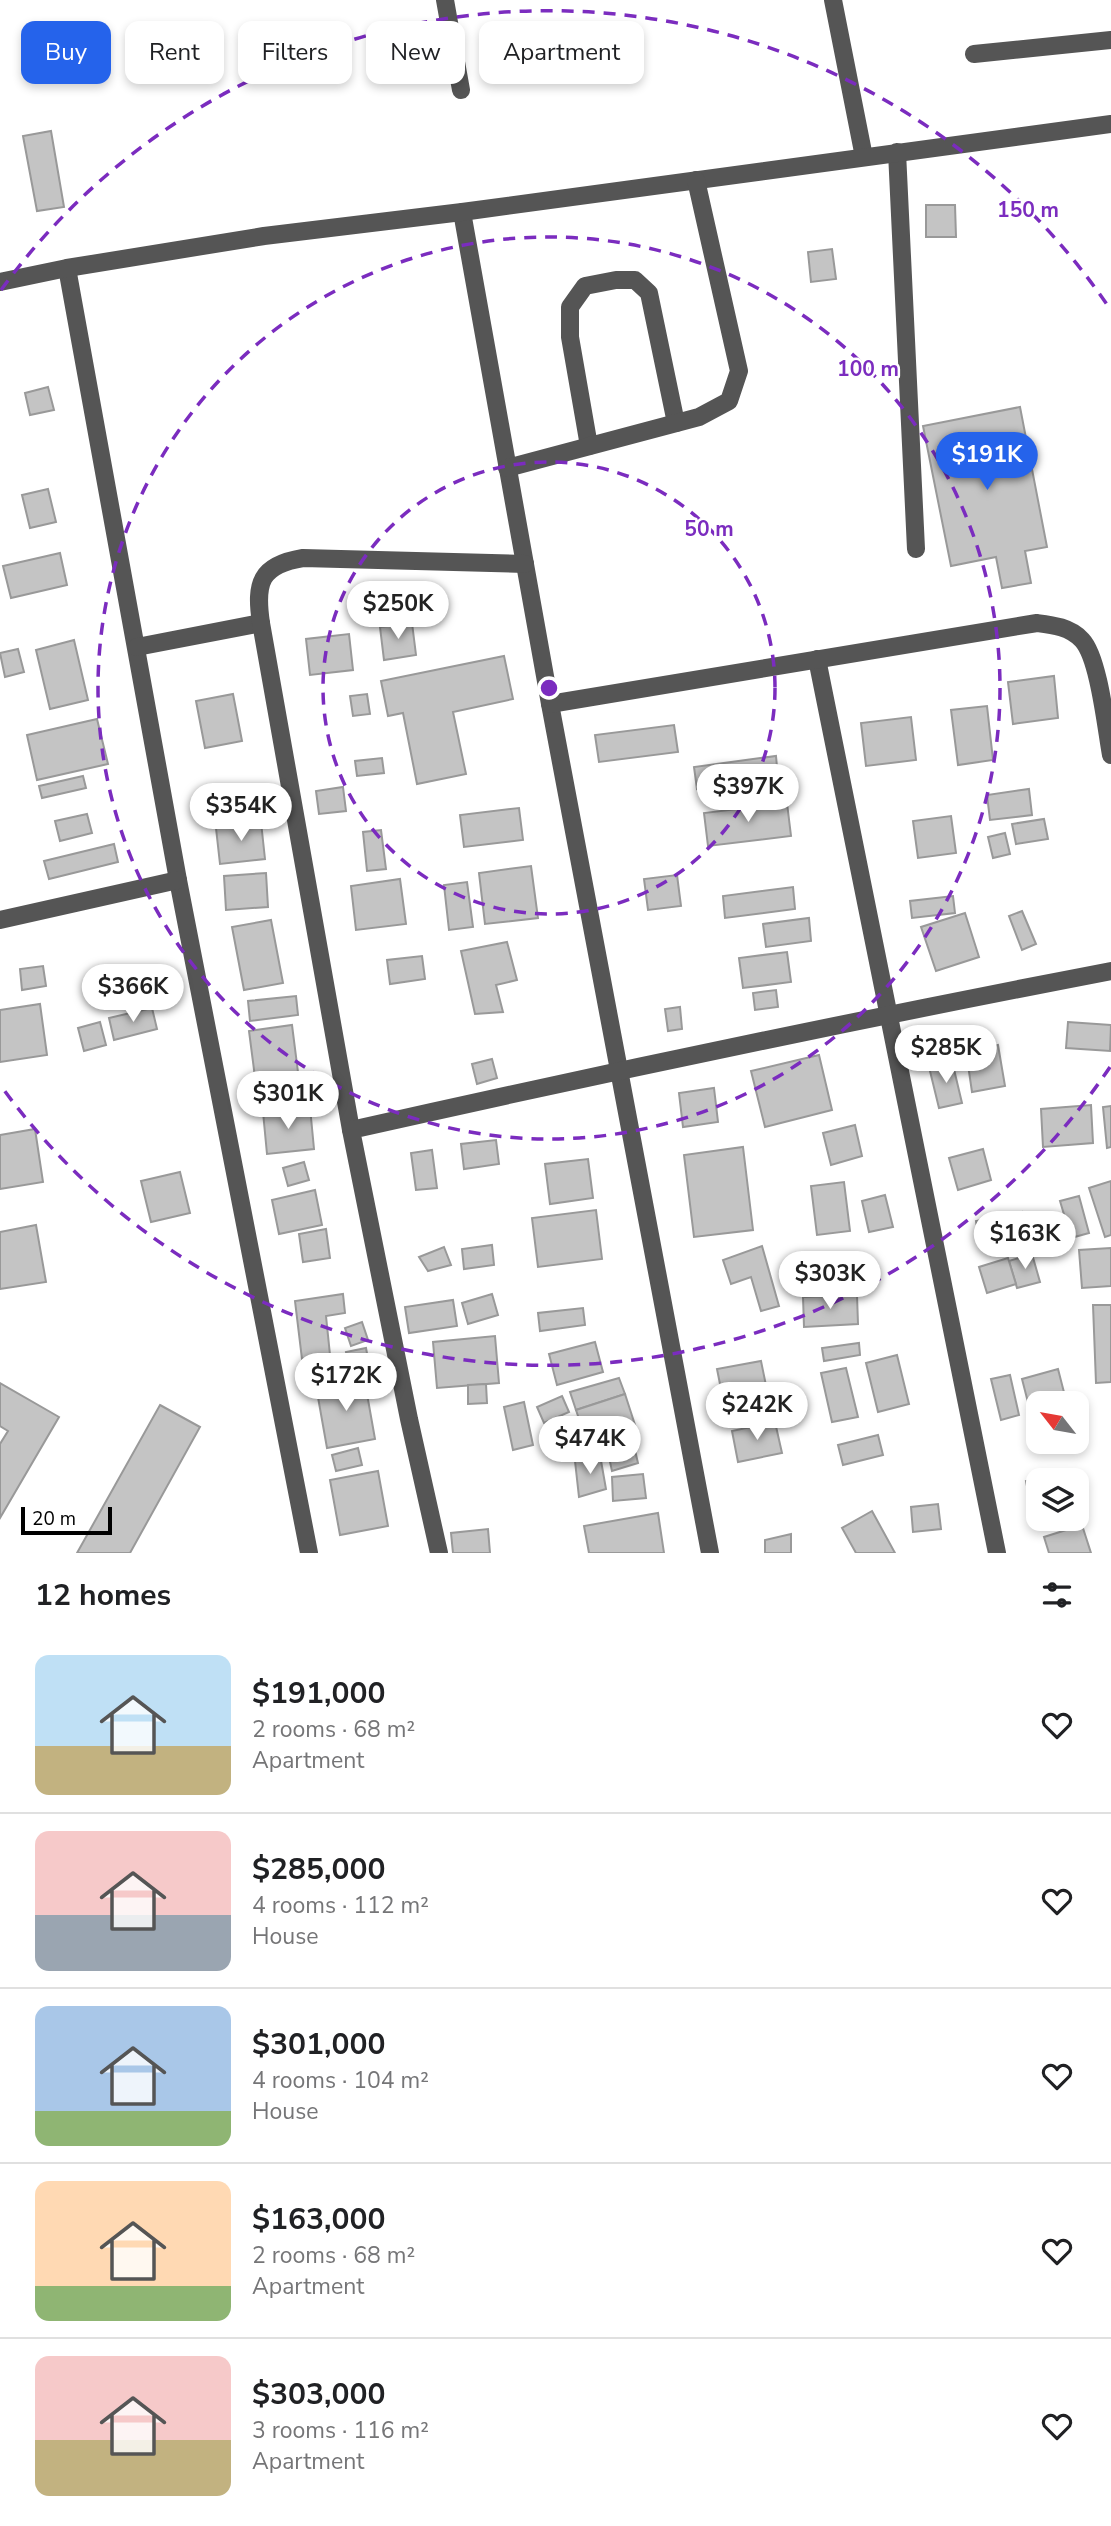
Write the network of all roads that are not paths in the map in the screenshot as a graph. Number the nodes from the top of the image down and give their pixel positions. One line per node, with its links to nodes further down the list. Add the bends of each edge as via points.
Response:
1 (445, 0): 5 (street)
2 (833, 0): 8 (street)
3 (1111, 40): 4 (street)
4 (974, 54)
5 (461, 90)
6 (1111, 124): 7 (street)
7 (897, 152): 8 (street); 16 (street)
8 (864, 157): 9 (street)
9 (696, 180): 10 (street); 13 (street, via 739,371 729,401)
10 (462, 212): 11 (street, via 264,236); 15 (street)
11 (67, 268): 12 (street); 19 (street)
12 (0, 282)
13 (676, 423): 14 (street); 14 (street, via 649,293 635,280 585,286 570,307 570,337)
14 (589, 446): 15 (street)
15 (508, 468): 17 (street)
16 (916, 550)
17 (525, 564): 18 (street, via 284,561 268,569 260,583); 21 (street)
18 (261, 623): 19 (street); 28 (street)
19 (137, 647): 23 (street)
20 (817, 659): 21 (street); 22 (street, via 1037,623 1062,627 1081,639 1092,656); 26 (street)
21 (550, 704): 27 (street)
22 (1111, 755)
23 (177, 880): 24 (street); 29 (street)
24 (0, 920)
25 (1111, 971): 26 (street)
26 (887, 1014): 27 (street); 32 (street)
27 (619, 1069): 28 (street); 31 (street)
28 (351, 1130): 30 (street)
29 (309, 1553)
30 (439, 1553)
31 (710, 1553)
32 (997, 1553)

